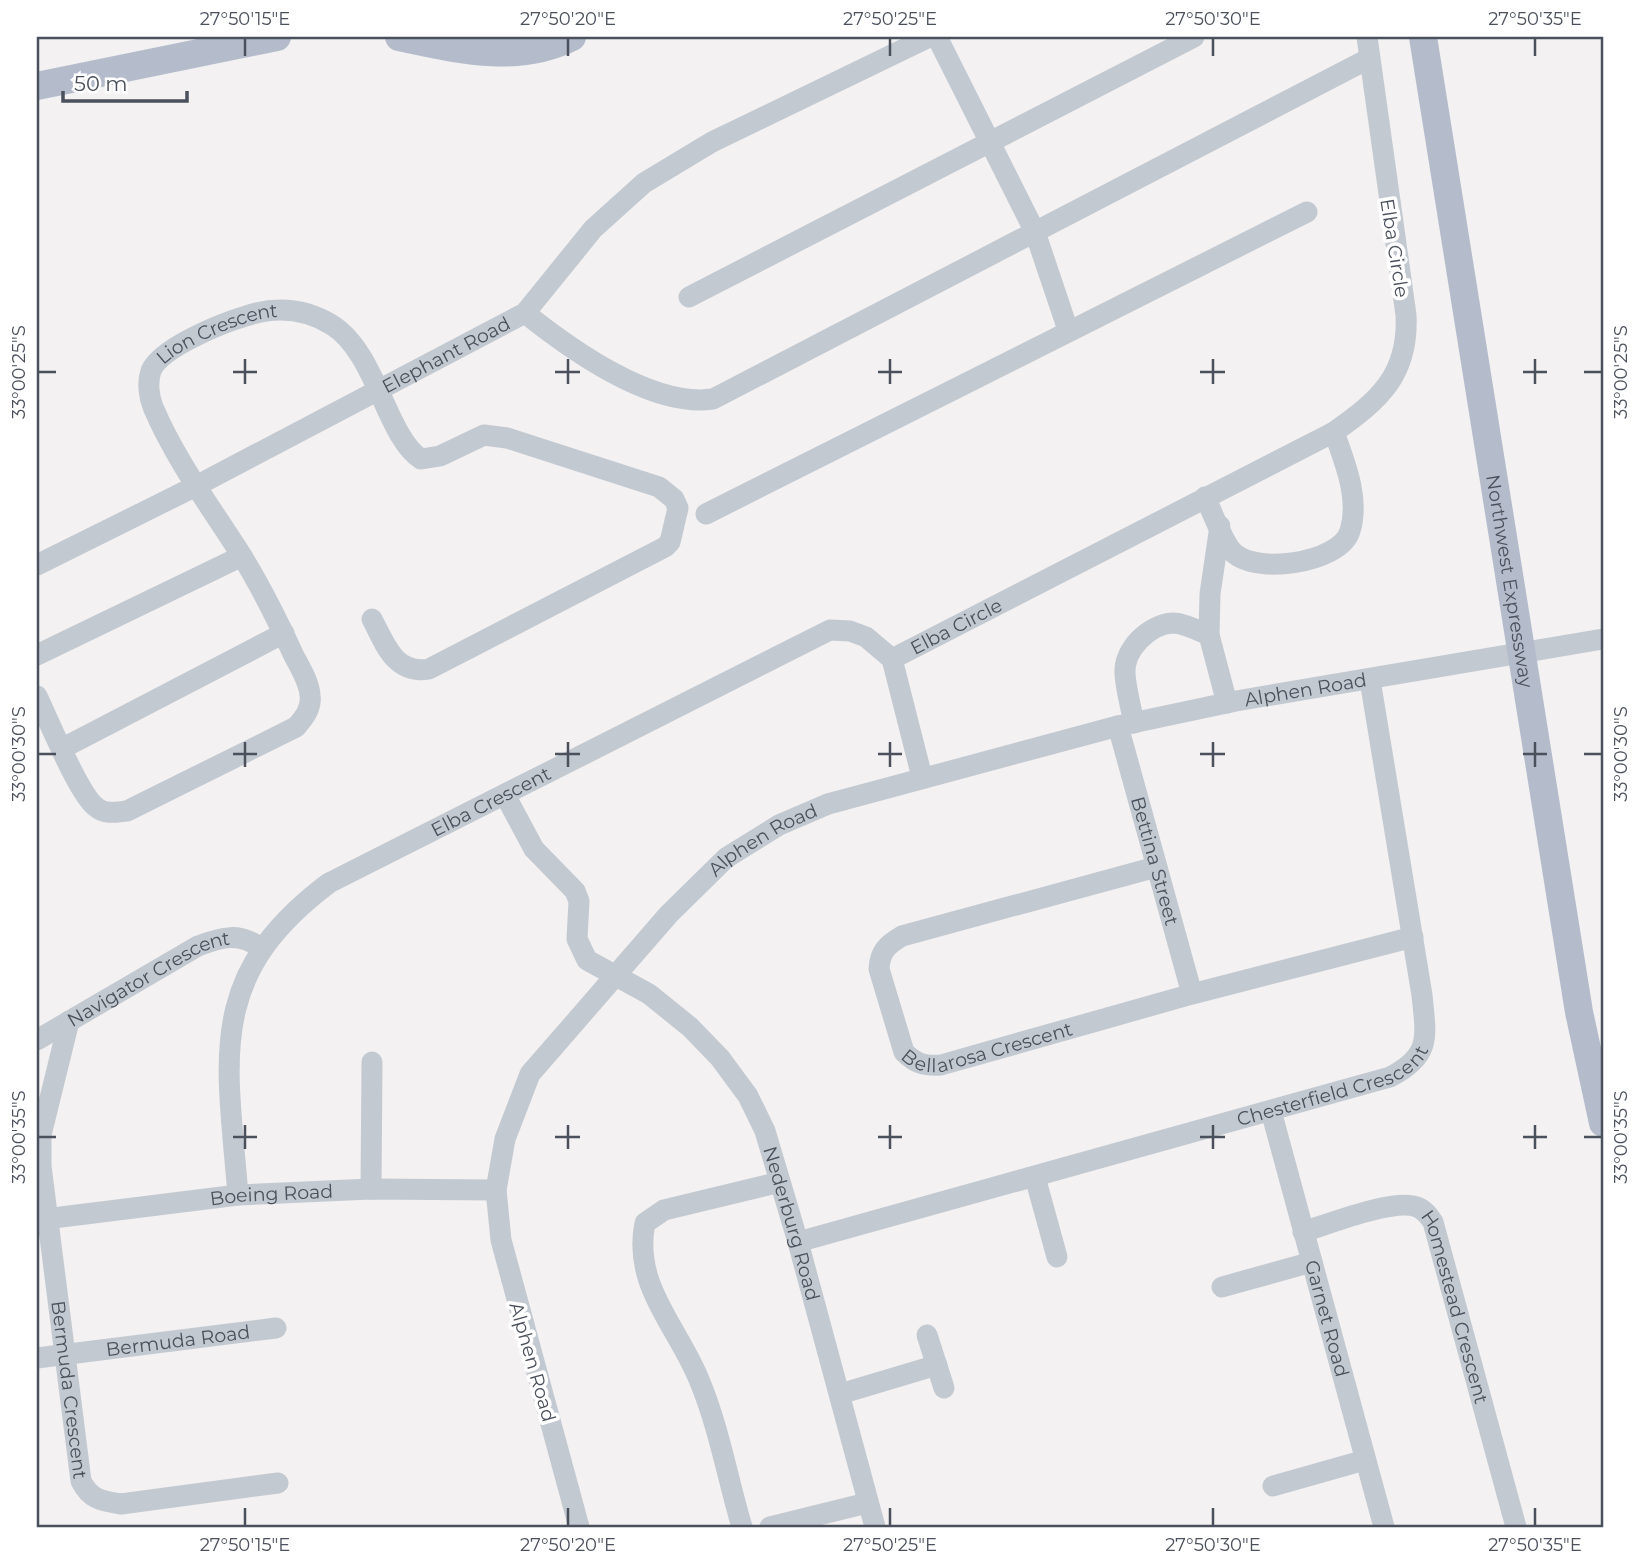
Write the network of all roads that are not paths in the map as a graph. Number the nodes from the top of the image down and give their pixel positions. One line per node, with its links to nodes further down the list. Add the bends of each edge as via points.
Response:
1 (277, 37): 11 (main road)
2 (399, 37): 3 (main road, via 500,53 539,50)
3 (572, 37)
4 (929, 37): 16 (street, Elephant Road, via 712,142 644,183 593,229)
5 (937, 37): 12 (street)
6 (1194, 37): 12 (street)
7 (1367, 37): 10 (street, Elba Circle)
8 (1423, 37): 30 (main road, Northwest Expressway)
9 (1437, 37): 30 (main road, Northwest Expressway)
10 (1368, 59): 14 (street); 19 (street, Elba Circle, via 1407,338 1403,359 1391,381 1368,408)
11 (37, 86)
12 (989, 142): 14 (street); 15 (street)
13 (1307, 212): 17 (street)
14 (1035, 232): 16 (street, via 713,399 681,398 621,377 569,348); 17 (street)
15 (689, 297)
16 (525, 313): 18 (street, Elephant Road)
17 (1068, 331): 22 (street)
18 (380, 390): 20 (street, Elephant Road); 20 (street, Lion Crescent, via 351,342 334,326 291,309 243,316 195,337 166,354 152,370 149,389 152,406); 26 (street, Lion Crescent, via 409,449 421,459 440,456 484,435 507,438 659,487 678,508 665,547 429,669 411,669 396,661)
19 (1334, 432): 21 (street, Elba Circle); 23 (street, via 1348,474 1353,515 1349,534 1339,548 1320,558 1262,564 1244,561 1231,550)
20 (197, 486): 24 (street, Lion Crescent); 25 (street, Elephant Road)
21 (1205, 497): 23 (street); 32 (street, Elba Circle)
22 (706, 514)
23 (1220, 526): 28 (street)
24 (242, 556): 27 (street, Lion Crescent); 31 (street)
25 (37, 565)
26 (372, 619)
27 (284, 633): 37 (street); 37 (street, Lion Crescent, via 310,696 307,715 296,727 127,811 108,813 94,807)
28 (1209, 635): 35 (street); 36 (street, Bettina Street, via 1174,623 1152,628 1133,647 1124,673)
29 (1603, 639): 30 (street, Alphen Road)
30 (1529, 653): 33 (street, Alphen Road); 47 (main road, Northwest Expressway); 50 (main road, Northwest Expressway, via 1579,1012)
31 (37, 655)
32 (892, 659): 38 (street); 39 (street, Elba Crescent, via 866,637 830,630)
33 (1370, 680): 35 (street, Alphen Road); 41 (street, Chesterfield Crescent)
34 (37, 696): 37 (street, Lion Crescent)
35 (1227, 703): 36 (street, Alphen Road)
36 (1126, 724): 38 (street, Alphen Road); 40 (street, Bettina Street)
37 (62, 748)
38 (922, 777): 43 (street, Alphen Road, via 828,804 779,825 726,858)
39 (505, 795): 42 (street, Elba Crescent, via 329,883 296,908); 43 (street, Nederburg Road, via 534,849 575,891 580,950 598,968)
40 (1156, 867): 44 (street, Bettina Street); 44 (street, Bellarosa Crescent, via 902,936 880,956 878,969 904,1052 925,1066)
41 (1413, 937): 44 (street, Bellarosa Crescent); 49 (street, Chesterfield Crescent, via 1426,1031 1412,1066 1391,1077)
42 (261, 948): 45 (street, Navigator Crescent, via 238,936 220,937 170,960); 55 (street, Elba Crescent, via 238,995 227,1060)
43 (617, 974): 52 (street, Nederburg Road, via 690,1027 720,1058 748,1096); 54 (street, Alphen Road, via 530,1074 505,1139)
44 (1192, 994)
45 (69, 1021): 46 (street, Navigator Crescent); 56 (street, Bermuda Crescent, via 41,1135)
46 (37, 1040)
47 (1603, 1052)
48 (372, 1062): 53 (street)
49 (1271, 1111): 51 (street, Chesterfield Crescent); 57 (street, Garnet Road)
50 (1603, 1123)
51 (1035, 1177): 58 (street, Chesterfield Crescent); 59 (street)
52 (780, 1182): 58 (street, Nederburg Road); 74 (street, via 664,1210 645,1223 640,1247 660,1308 700,1382)
53 (371, 1189): 54 (street, Boeing Road); 55 (street, Boeing Road)
54 (496, 1191): 73 (street, Alphen Road, via 510,1281)
55 (238, 1195): 56 (street, Boeing Road)
56 (42, 1219): 64 (street, Bermuda Crescent)
57 (1303, 1231): 60 (street, Garnet Road); 78 (street, Homestead Crescent, via 1392,1207 1408,1205 1427,1213)
58 (798, 1242): 68 (street, Nederburg Road)
59 (1057, 1257)
60 (1312, 1262): 61 (street); 69 (street, Garnet Road)
61 (1222, 1287)
62 (276, 1328): 64 (street, Bermuda Road)
63 (927, 1335): 66 (street)
64 (65, 1354): 65 (street, Bermuda Road); 70 (street, Bermuda Crescent, via 81,1481 88,1494 102,1502 121,1504)
65 (37, 1358)
66 (937, 1365): 67 (street); 68 (street)
67 (944, 1388)
68 (840, 1394): 72 (street, Nederburg Road)
69 (1365, 1460): 71 (street); 77 (street, Garnet Road)
70 (278, 1483)
71 (1273, 1486)
72 (867, 1503): 75 (street); 76 (street, Nederburg Road)
73 (579, 1527)
74 (742, 1527)
75 (770, 1527)
76 (875, 1527)
77 (1384, 1527)
78 (1516, 1527)

